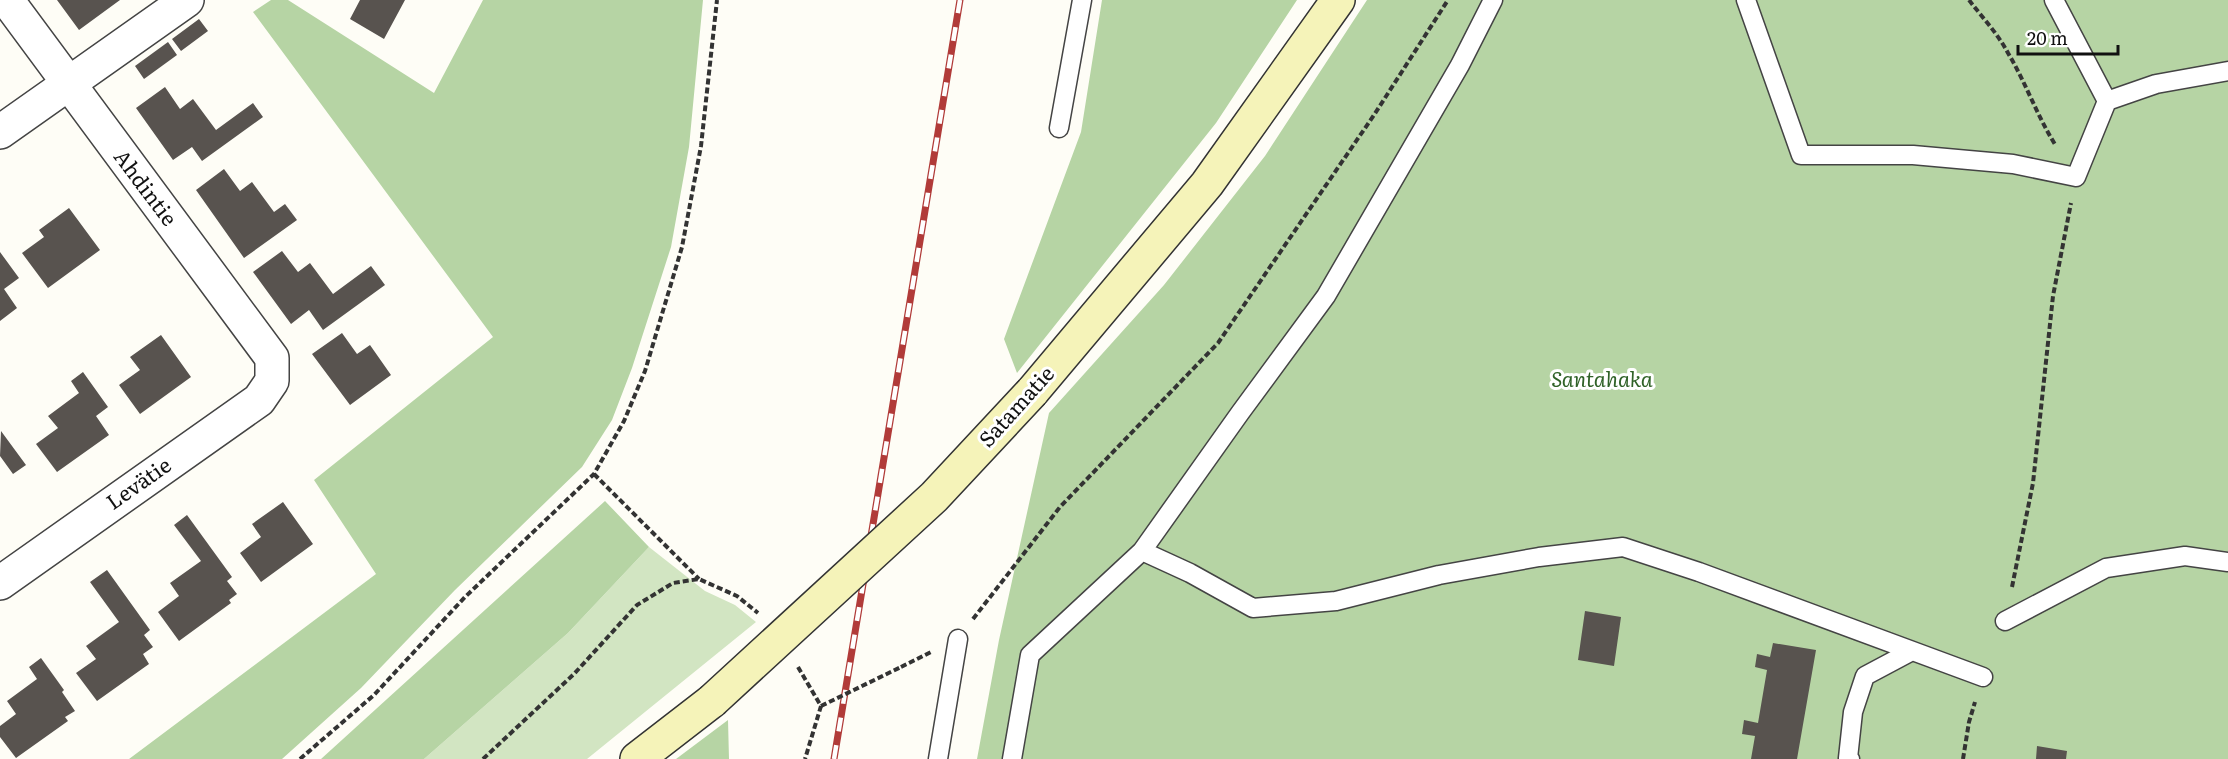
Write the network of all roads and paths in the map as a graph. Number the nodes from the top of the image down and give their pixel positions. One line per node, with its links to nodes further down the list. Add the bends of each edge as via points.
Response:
1 (7, 0): 12 (street, Ahdintie)
2 (187, 0): 12 (street)
3 (717, 0): 18 (path, via 701,146 682,247 645,370 624,421)
4 (1082, 0): 14 (lane)
5 (1338, 0): 33 (main road, Satamatie, bridge, via 1207,184 1032,392 934,497 712,701)
6 (1448, 0): 25 (path, via 1218,344 1060,507)
7 (1493, 0): 19 (lane, via 1460,65 1326,296)
8 (1746, 0): 16 (lane, via 1801,155 1913,155 2013,164)
9 (1969, 0): 16 (path, via 2008,51 2044,127)
10 (2054, 0): 13 (lane)
11 (2228, 71): 13 (lane, via 2156,84)
12 (69, 85): 15 (street); 17 (street, Ahdintie, via 272,358)
13 (2107, 101): 16 (lane)
14 (1059, 128)
15 (0, 132)
16 (2076, 177): 24 (path, via 2054,296 2033,483)
17 (272, 381): 22 (street, Levätie, via 259,400)
18 (594, 474): 21 (path); 31 (path, via 465,597 374,695)
19 (1142, 551): 26 (lane, via 1253,608 1336,601 1439,575 1623,547); 36 (lane, via 1030,654)
20 (2228, 562): 24 (lane, via 2185,556 2106,568)
21 (699, 579): 23 (path, via 737,596); 32 (path, via 673,583 637,605 574,674)
22 (0, 583)
23 (764, 618)
24 (2004, 621)
25 (958, 639): 35 (lane)
26 (1912, 651): 29 (lane); 37 (lane, via 1864,676 1853,712)
27 (797, 666): 30 (path)
28 (901, 667): 30 (path, bridge)
29 (1983, 677)
30 (821, 706): 34 (path)
31 (300, 759)
32 (483, 759)
33 (637, 759)
34 (805, 759)
35 (938, 759)
36 (1012, 759)
37 (1850, 759)

